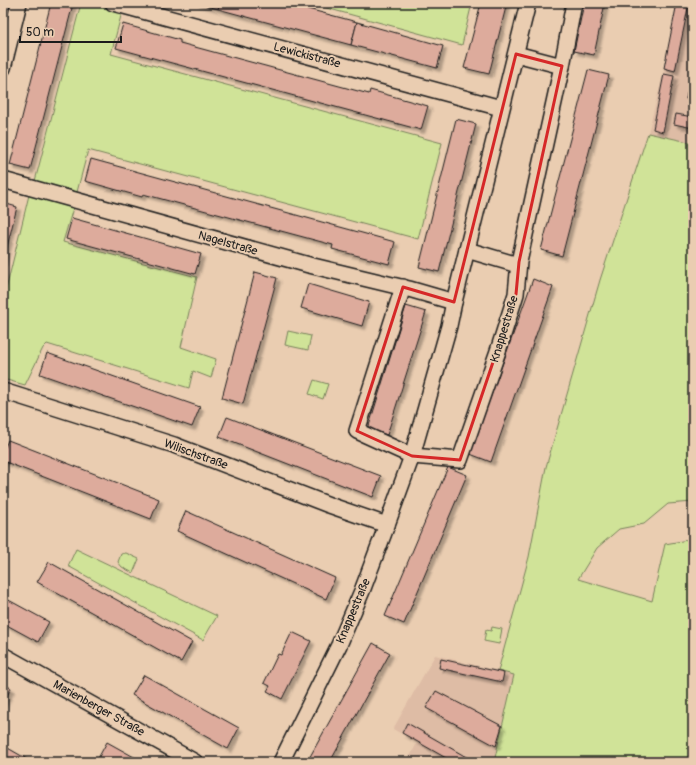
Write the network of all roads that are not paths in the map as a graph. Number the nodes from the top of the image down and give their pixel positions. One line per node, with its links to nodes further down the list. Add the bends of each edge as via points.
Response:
1 (19, 3): 7 (street)
2 (112, 3): 8 (street, Lewickistraße)
3 (528, 3): 5 (street, Knappestraße)
4 (574, 3): 6 (street, Knappestraße)
5 (516, 54): 6 (street); 8 (street, Knappestraße)
6 (562, 66): 11 (street, Knappestraße)
7 (3, 68)
8 (502, 108): 10 (street, Knappestraße)
9 (3, 180): 12 (street, Nagelstraße, via 301,263)
10 (467, 250): 11 (street); 13 (street, Knappestraße)
11 (518, 265): 15 (street, Knappestraße, via 516,294 460,460)
12 (403, 288): 13 (street, Nagelstraße); 15 (street, Knappestraße, via 357,431)
13 (454, 302): 15 (street, Knappestraße)
14 (3, 391): 16 (street, Wilischstraße, via 174,445)
15 (412, 456): 16 (street, Knappestraße)
16 (387, 525): 19 (street, Knappestraße, via 339,645)
17 (3, 655): 18 (street, Marienberger Straße)
18 (195, 762)
19 (282, 762)

